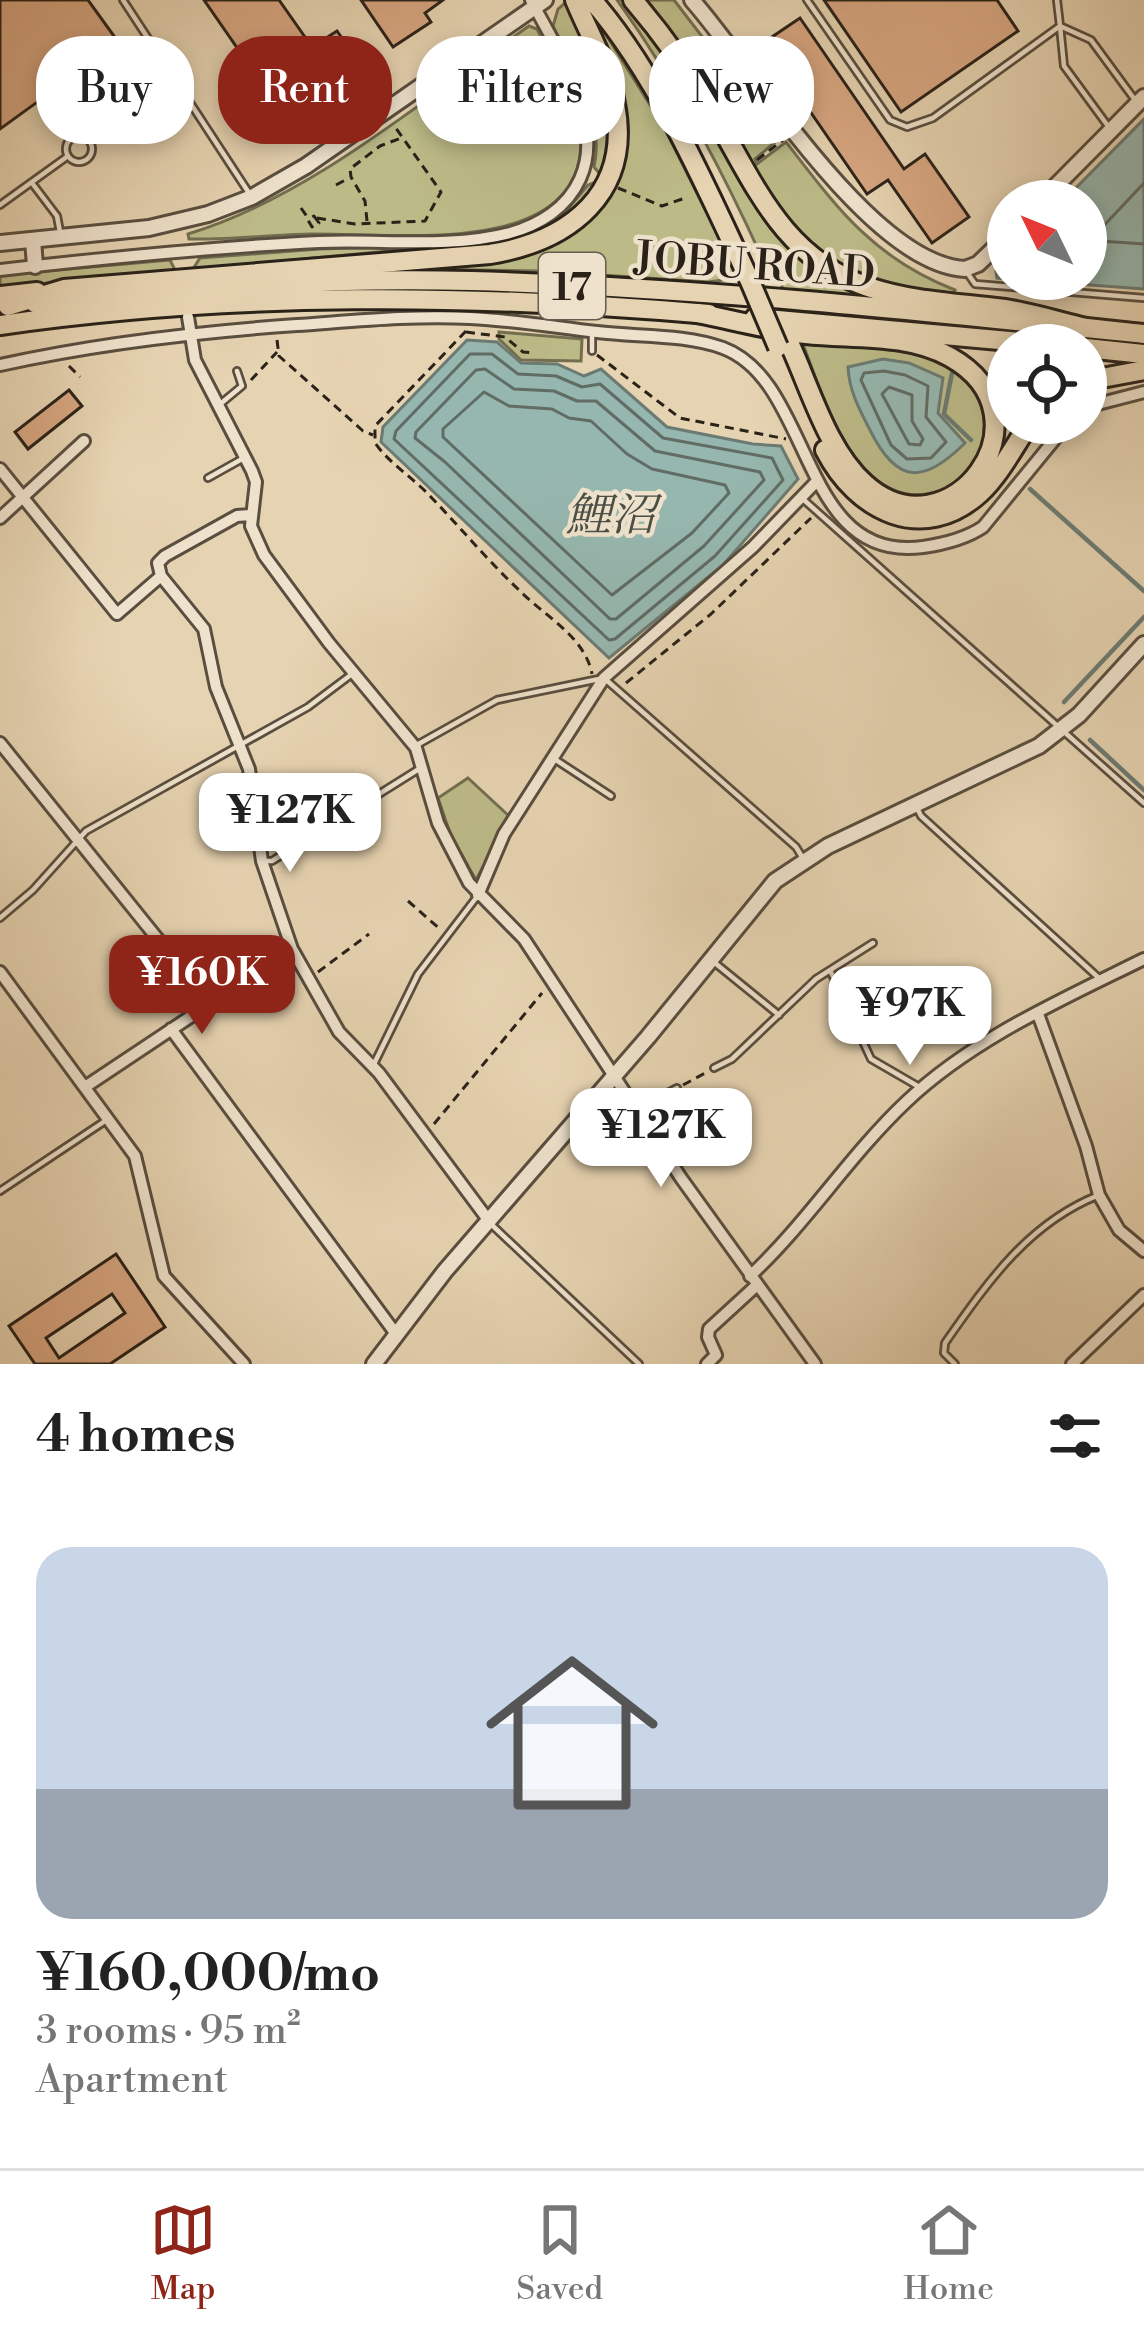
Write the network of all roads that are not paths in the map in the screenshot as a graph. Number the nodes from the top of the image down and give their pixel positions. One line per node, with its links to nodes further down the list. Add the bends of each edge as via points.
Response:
1 (123, 0): 11 (lane)
2 (575, 0): 32 (highway, via 608,77 618,140 602,191 554,236 490,254)
3 (592, 0): 31 (highway, via 672,124)
4 (607, 0): 31 (highway, via 681,115)
5 (633, 0): 39 (highway, via 700,92 765,207 812,257 880,291 1008,310)
6 (692, 0): 28 (street, via 867,214 914,250)
7 (807, 0): 10 (lane, via 890,120 907,127 933,118)
8 (1057, 0): 10 (lane)
9 (537, 2): 20 (street); 25 (street, via 586,125 582,173 549,215 488,237)
10 (1060, 26): 12 (lane, via 1090,40); 14 (lane, via 1064,66)
11 (148, 36)
12 (1141, 100): 14 (street)
13 (194, 105): 20 (lane)
14 (1112, 130): 18 (street)
15 (67, 144): 17 (lane)
16 (92, 144): 17 (lane, via 85,161)
17 (68, 156): 19 (lane)
18 (1062, 180)
19 (32, 183): 21 (lane); 22 (lane, via 57,216)
20 (252, 197): 22 (street, via 182,221)
21 (0, 206)
22 (60, 237): 23 (street)
23 (33, 241): 24 (street); 27 (street)
24 (0, 243)
25 (186, 254): 27 (street); 30 (street)
26 (987, 255): 28 (street)
27 (35, 266): 29 (street)
28 (965, 269): 34 (lane, via 976,284)
29 (0, 270)
30 (184, 270)
31 (755, 279): 49 (highway, bridge)
32 (64, 289): 33 (highway); 35 (highway)
33 (125, 293): 35 (highway, JOBU ROAD / 17); 41 (highway, JOBU ROAD / 17, via 490,282 744,298)
34 (1144, 298)
35 (3, 303)
36 (697, 313): 37 (highway, JOBU ROAD / 17, via 423,298); 47 (highway, JOBU ROAD / 17); 49 (highway, via 945,354 988,394 994,439 983,469 940,502 915,505 877,493 836,445)
37 (98, 314): 40 (highway, JOBU ROAD / 17); 45 (highway)
38 (188, 317): 42 (street)
39 (1047, 324)
40 (0, 325)
41 (987, 326)
42 (189, 332): 43 (street, via 465,318); 52 (street); 58 (street)
43 (592, 332): 50 (lane); 65 (street, via 700,342 735,354 776,397)
44 (1144, 334): 46 (highway, JOBU ROAD / 17)
45 (0, 337)
46 (1107, 337)
47 (987, 339)
48 (1107, 344): 51 (highway, JOBU ROAD / 17)
49 (785, 346): 60 (highway, via 839,475 872,506 898,516 942,515 968,502)
50 (592, 351)
51 (1144, 354)
52 (0, 365)
53 (236, 370): 58 (lane, via 242,386)
54 (1144, 370): 55 (highway)
55 (1107, 377)
56 (1144, 392): 57 (street)
57 (1107, 402)
58 (219, 405): 62 (street)
59 (84, 441): 67 (street)
60 (1016, 444)
61 (1051, 444): 65 (street, via 983,526 944,543 904,548 868,537 842,518)
62 (247, 458): 64 (lane); 68 (street, via 256,482)
63 (0, 469): 67 (street)
64 (208, 478)
65 (817, 481): 66 (street)
66 (800, 496): 73 (street, via 739,561); 74 (lane)
67 (23, 499): 69 (street); 70 (street, via 117,614)
68 (250, 515): 70 (street, via 165,556); 72 (street, via 275,573)
69 (0, 518)
70 (161, 576): 76 (street, via 202,623)
71 (1144, 644): 74 (street)
72 (354, 672): 76 (lane); 77 (street)
73 (598, 679): 77 (lane, via 497,700); 78 (street); 84 (lane)
74 (1063, 729): 81 (lane); 82 (street)
75 (0, 743): 83 (street)
76 (238, 744): 83 (lane); 85 (street)
77 (415, 746): 79 (street)
78 (555, 758): 80 (lane); 86 (street, via 504,834)
79 (424, 768): 85 (lane); 86 (street, via 444,837)
80 (611, 796)
81 (1144, 803)
82 (916, 806): 84 (street); 94 (lane)
83 (78, 837): 87 (lane); 95 (street)
84 (804, 860): 91 (street, via 763,893)
85 (262, 861): 89 (street)
86 (478, 895): 99 (lane, via 412,983); 101 (street, via 515,927)
87 (0, 918)
88 (874, 943): 92 (lane)
89 (292, 949): 95 (street); 99 (street, via 339,1032)
90 (1144, 959): 94 (street)
91 (710, 960): 97 (lane); 101 (street)
92 (830, 969): 97 (lane); 104 (lane, via 865,1050)
93 (0, 971): 102 (street)
94 (1101, 980): 96 (street)
95 (210, 1004): 98 (street)
96 (1038, 1013): 104 (street); 108 (street)
97 (779, 1015): 100 (lane)
98 (171, 1029): 102 (street); 114 (street)
99 (373, 1066): 109 (street)
100 (713, 1068)
101 (614, 1076): 105 (street); 109 (street)
102 (86, 1087): 106 (street)
103 (677, 1088): 105 (lane)
104 (922, 1088): 111 (street)
105 (636, 1110): 111 (street)
106 (110, 1118): 107 (lane); 115 (street, via 134,1156 160,1270)
107 (0, 1191)
108 (1099, 1195): 110 (street, via 1119,1231); 120 (lane, via 1047,1222 999,1267 945,1343)
109 (489, 1221): 114 (street); 117 (lane)
110 (1144, 1251)
111 (754, 1280): 118 (street, via 709,1329 716,1355); 119 (street)
112 (1140, 1300): 113 (street); 121 (street)
113 (1144, 1318)
114 (396, 1334): 116 (street)
115 (244, 1364)
116 (374, 1364)
117 (638, 1364)
118 (707, 1364)
119 (815, 1364)
120 (955, 1364)
121 (1072, 1364)

